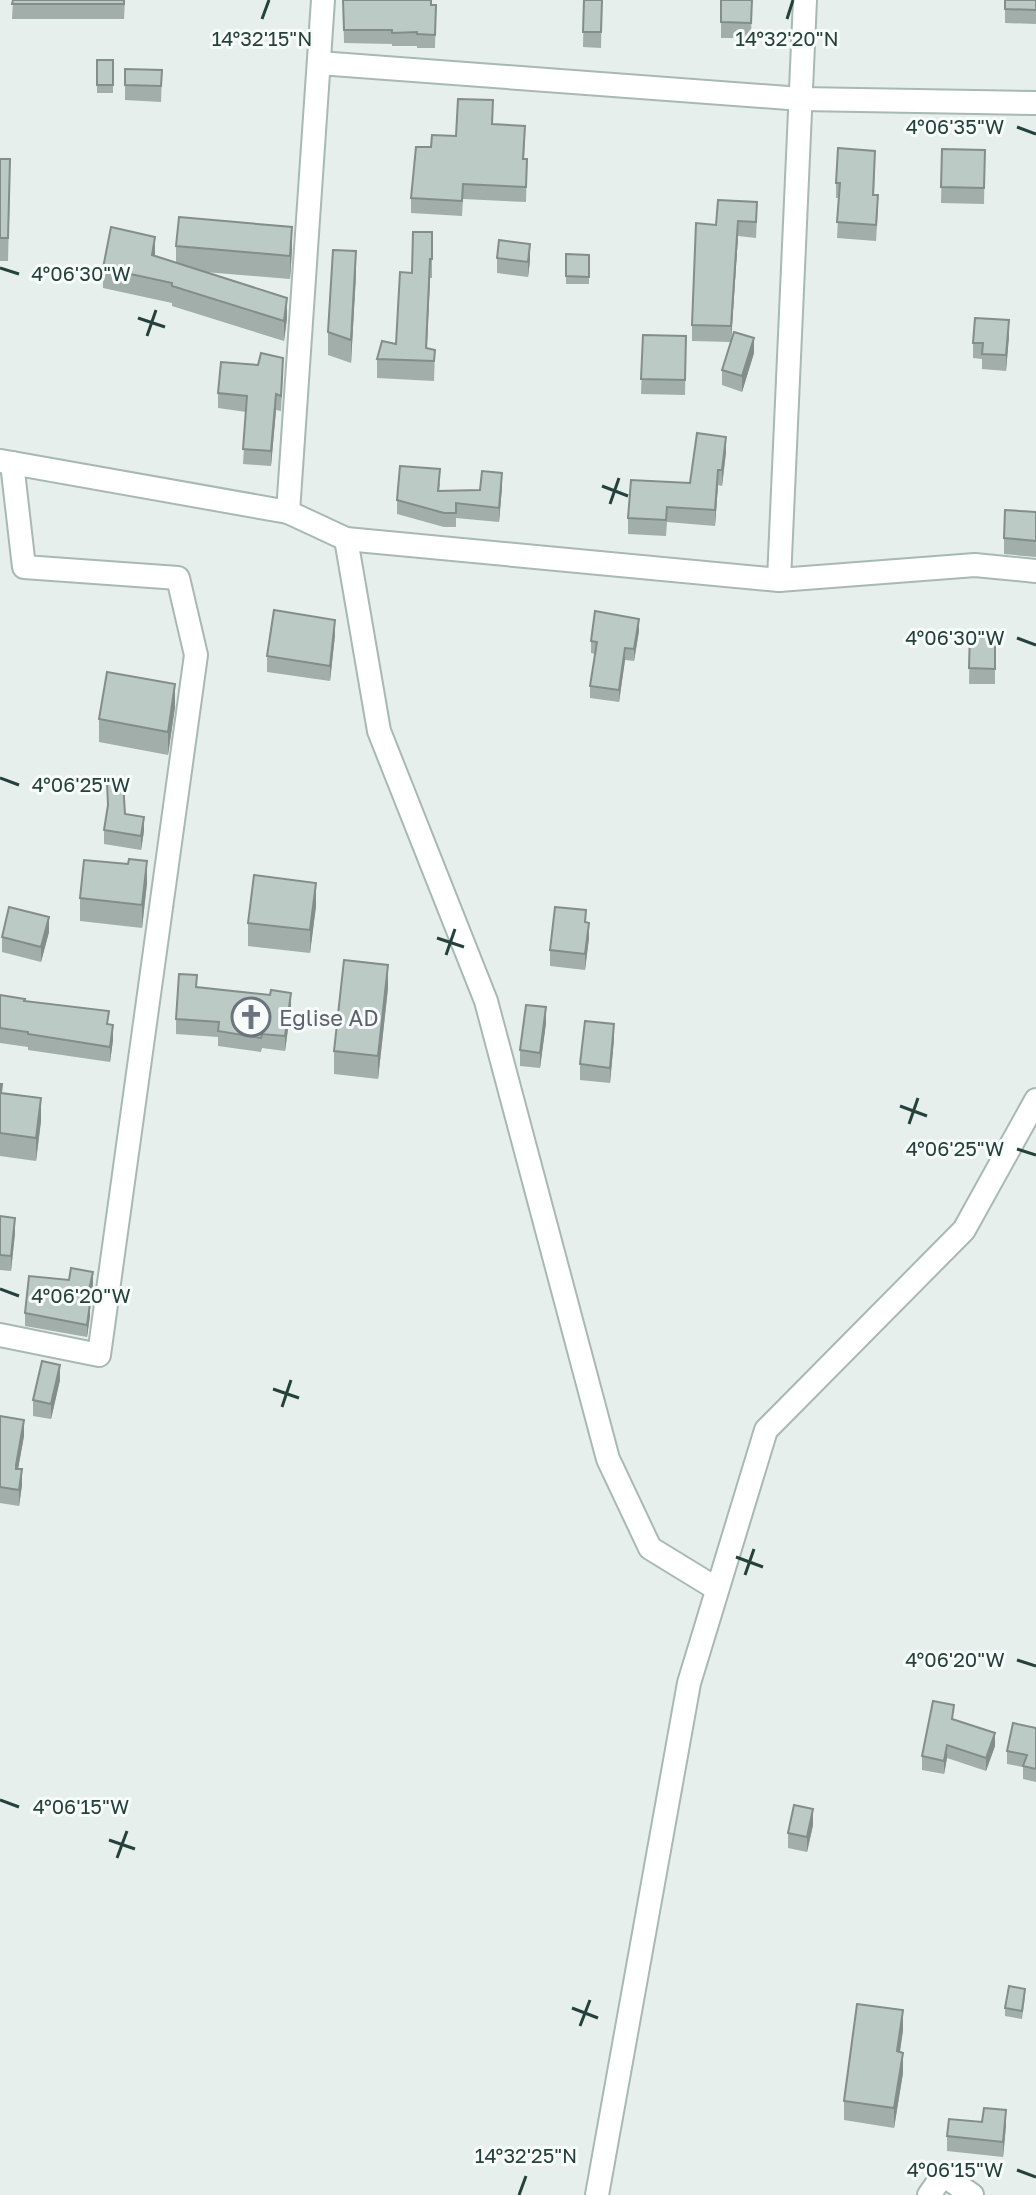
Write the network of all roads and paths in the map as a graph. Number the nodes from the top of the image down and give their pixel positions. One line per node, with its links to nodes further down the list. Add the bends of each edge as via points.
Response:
1 (323, 0): 3 (street)
2 (805, 0): 4 (street)
3 (319, 63): 4 (street); 7 (street)
4 (801, 99): 5 (street); 10 (street)
5 (1036, 103)
6 (6, 462): 7 (street); 12 (street, via 24,567 178,578 196,655 99,1355)
7 (288, 512): 8 (street)
8 (346, 539): 10 (street); 13 (street, via 379,731 486,1001 608,1459 650,1548)
9 (1036, 571): 10 (street, via 975,565)
10 (779, 580)
11 (1036, 1100): 13 (street, via 964,1230 766,1430)
12 (0, 1335)
13 (717, 1589): 14 (street, via 689,1683)
14 (597, 2195)
15 (929, 2195): 16 (street, via 943,2175)
16 (972, 2195)

